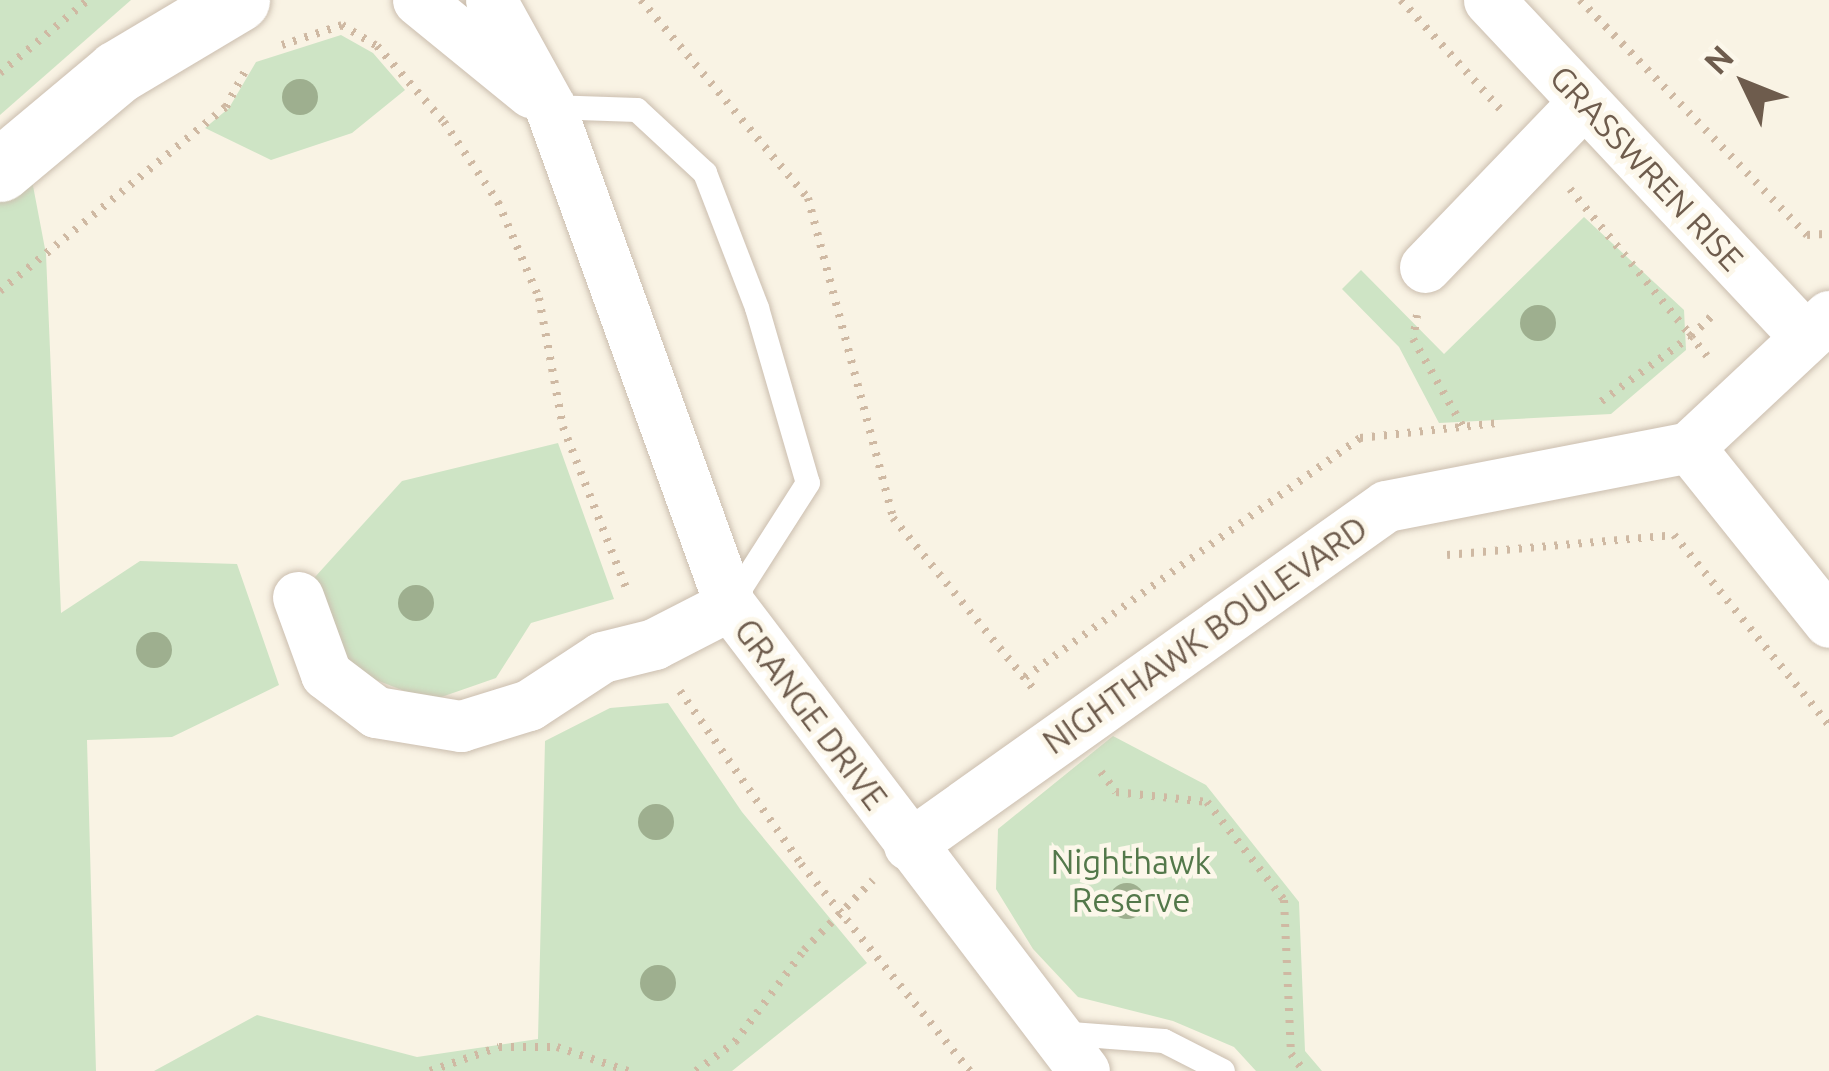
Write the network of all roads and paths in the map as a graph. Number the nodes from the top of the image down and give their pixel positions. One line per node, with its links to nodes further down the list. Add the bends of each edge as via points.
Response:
1 (88, 0): 11 (path)
2 (178, 0): 10 (street)
3 (491, 0): 13 (street, GRANGE DRIVE)
4 (641, 0): 28 (path, via 808,198 893,518)
5 (1401, 0): 14 (path)
6 (1489, 0): 12 (street, GRASSWREN RISE)
7 (1580, 0): 16 (path, via 1807,235)
8 (423, 3): 9 (path, via 377,46 342,25); 13 (street)
9 (254, 35): 10 (street); 18 (path, via 226,107)
10 (117, 72): 15 (street)
11 (0, 73)
12 (1585, 102): 14 (street); 19 (street, GRASSWREN RISE)
13 (550, 107): 26 (street, GRANGE DRIVE); 26 (lane, via 637,110 705,173 757,308 808,482)
14 (1540, 152): 17 (street); 20 (path, via 1691,336)
15 (0, 170)
16 (1829, 234)
17 (1425, 267): 22 (path, via 1413,339)
18 (0, 291)
19 (1817, 326): 23 (street)
20 (1576, 416)
21 (1508, 422): 22 (path)
22 (1463, 427): 28 (path, via 1360,438)
23 (1689, 447): 27 (street); 30 (street, NIGHTHAWK BOULEVARD, via 1387,506)
24 (1428, 557): 29 (path, via 1674,535)
25 (298, 597): 26 (street, via 326,674 376,712 461,726 529,705 602,657 654,644)
26 (730, 605): 33 (street, GRANGE DRIVE)
27 (1829, 622)
28 (1025, 677): 30 (path)
29 (1829, 724)
30 (1066, 733): 32 (path); 33 (street, NIGHTHAWK BOULEVARD)
31 (1122, 761): 32 (path)
32 (1103, 774): 39 (path, via 1116,792 1207,802 1284,900 1291,1054)
33 (909, 845): 34 (street, GRANGE DRIVE); 37 (path, via 804,950 735,1042)
34 (1070, 1052): 38 (lane, via 1164,1042)
35 (430, 1071): 36 (path, via 500,1046 557,1047)
36 (628, 1071)
37 (696, 1071)
38 (1223, 1071)
39 (1304, 1071)

